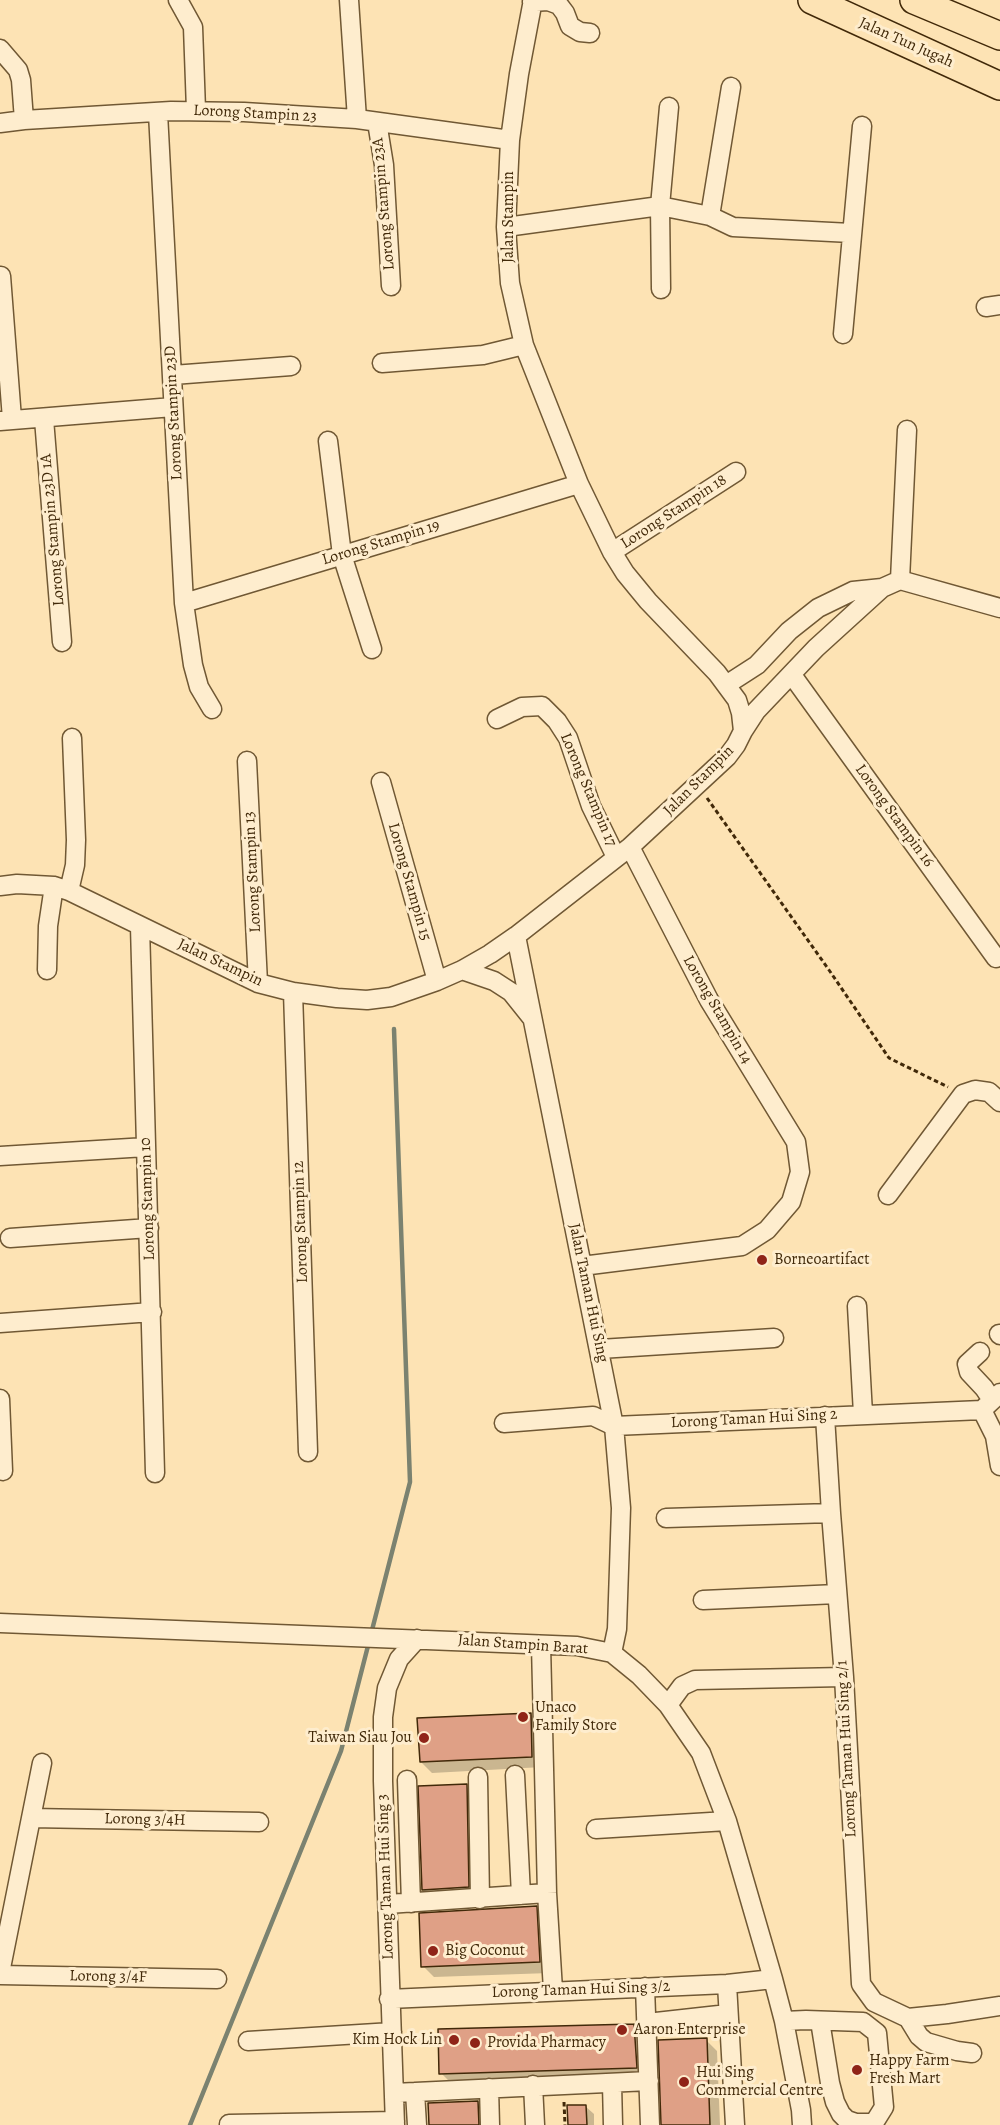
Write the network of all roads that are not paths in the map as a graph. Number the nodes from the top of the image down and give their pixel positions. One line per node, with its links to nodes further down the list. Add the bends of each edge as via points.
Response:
1 (178, 0): 13 (street, via 193,27)
2 (349, 0): 15 (street)
3 (812, 0): 10 (highway, Jalan Tun Jugah)
4 (914, 0): 8 (highway)
5 (532, 1): 6 (street); 20 (street, Jalan Stampin)
6 (567, 6): 7 (street, via 570,26)
7 (590, 33)
8 (1000, 36)
9 (0, 50): 16 (street, via 18,70)
10 (1000, 86)
11 (731, 87): 22 (street)
12 (669, 107): 21 (street)
13 (196, 110): 14 (street, Lorong Stampin 23); 15 (street, Lorong Stampin 23)
14 (158, 113): 16 (street, Lorong Stampin 23); 32 (street, Lorong Stampin 23D)
15 (357, 119): 17 (street, Lorong Stampin 23)
16 (24, 120): 18 (street, Lorong Stampin 23)
17 (377, 122): 20 (street, Lorong Stampin 23); 26 (street, Lorong Stampin 23A, via 384,165)
18 (0, 123)
19 (862, 126): 24 (street)
20 (510, 140): 23 (street, Jalan Stampin)
21 (660, 206): 22 (street); 23 (street); 27 (street)
22 (710, 216): 24 (street, via 733,227)
23 (506, 227): 29 (street, Jalan Stampin, via 510,283)
24 (851, 233): 28 (street)
25 (1, 276): 35 (street)
26 (391, 286)
27 (661, 289)
28 (843, 334)
29 (524, 345): 30 (street, via 483,355); 39 (street, Jalan Stampin)
30 (382, 363)
31 (291, 366): 32 (street)
32 (173, 375): 33 (street, Lorong Stampin 23D)
33 (173, 407): 34 (street); 44 (street, Lorong Stampin 23D)
34 (44, 418): 35 (street); 46 (street, Lorong Stampin 23D 1A)
35 (6, 420)
36 (907, 430): 42 (street)
37 (328, 441): 41 (street)
38 (736, 472): 40 (street, Lorong Stampin 18)
39 (579, 484): 40 (street, Jalan Stampin); 41 (street, Lorong Stampin 19)
40 (612, 552): 49 (street, Jalan Stampin, via 648,601)
41 (342, 555): 44 (street, Lorong Stampin 19); 47 (street)
42 (900, 580): 43 (street); 45 (street)
43 (882, 588): 48 (street); 49 (street, via 853,591 818,608 757,665)
44 (184, 603): 50 (street, Lorong Stampin 23D, via 193,666)
45 (1000, 608)
46 (63, 642)
47 (372, 649)
48 (792, 675): 52 (street, via 756,711); 61 (street, Lorong Stampin 16)
49 (726, 685): 52 (street, Jalan Stampin, via 737,700)
50 (212, 709)
51 (497, 719): 56 (street, Lorong Stampin 17, via 522,707 542,706 557,721 568,738 591,806)
52 (743, 731): 56 (street, Jalan Stampin, via 727,756)
53 (72, 738): 58 (street, via 75,865)
54 (248, 761): 65 (street, Lorong Stampin 13)
55 (381, 782): 64 (street, Lorong Stampin 15)
56 (623, 852): 60 (street, Jalan Stampin); 74 (street, Lorong Stampin 14, via 796,1142 800,1172 791,1202 767,1230 742,1246)
57 (0, 886): 58 (street, Jalan Stampin)
58 (62, 889): 59 (street, Jalan Stampin); 62 (street, via 48,926)
59 (140, 926): 65 (street, Jalan Stampin); 69 (street, Lorong Stampin 10)
60 (516, 936): 63 (street, Jalan Stampin); 67 (street, Jalan Taman Hui Sing)
61 (996, 958)
62 (47, 970)
63 (462, 970): 64 (street, Jalan Stampin); 67 (street, via 494,981 511,992)
64 (437, 981): 66 (street, Jalan Stampin, via 391,997 367,1000)
65 (258, 983): 66 (street, Jalan Stampin)
66 (293, 992): 87 (street, Lorong Stampin 12)
67 (532, 1019): 74 (street, Jalan Taman Hui Sing)
68 (1000, 1102): 71 (street, via 989,1092 975,1090 963,1094)
69 (146, 1147): 70 (street); 72 (street, Lorong Stampin 10)
70 (0, 1156)
71 (888, 1195)
72 (149, 1228): 73 (street); 76 (street, Lorong Stampin 10)
73 (10, 1238)
74 (582, 1266): 79 (street, Jalan Taman Hui Sing)
75 (857, 1306): 83 (street)
76 (152, 1312): 77 (street); 90 (street, Lorong Stampin 10)
77 (0, 1323)
78 (774, 1338): 79 (street)
79 (600, 1348): 86 (street, Jalan Taman Hui Sing)
80 (980, 1352): 82 (street, via 967,1364)
81 (0, 1400): 89 (street)
82 (991, 1401): 83 (street, Lorong Taman Hui Sing 2); 88 (street)
83 (863, 1414): 84 (street, Lorong Taman Hui Sing 2)
84 (825, 1416): 86 (street, Lorong Taman Hui Sing 2); 91 (street, Lorong Taman Hui Sing 2/1)
85 (504, 1423): 86 (street, Lorong Taman Hui Sing 2, via 593,1416)
86 (614, 1426): 98 (street, Jalan Taman Hui Sing, via 621,1508 617,1629)
87 (308, 1452)
88 (1000, 1466)
89 (3, 1471)
90 (155, 1473)
91 (831, 1513): 92 (street); 93 (street, Lorong Taman Hui Sing 2/1)
92 (666, 1518)
93 (837, 1594): 94 (street); 99 (street, Lorong Taman Hui Sing 2/1)
94 (703, 1600)
95 (0, 1623): 96 (street, Jalan Stampin Barat)
96 (417, 1639): 97 (street, Jalan Stampin Barat); 113 (street, Lorong Taman Hui Sing 3, via 399,1659 387,1688 383,1717)
97 (541, 1645): 98 (street, Jalan Stampin Barat, via 577,1646); 109 (street)
98 (612, 1653): 100 (street, Jalan Stampin Barat)
99 (844, 1677): 100 (street, via 695,1680 682,1686); 124 (street, Lorong Taman Hui Sing 2/1, via 861,1984 874,2002)
100 (668, 1705): 106 (street, Jalan Stampin Barat, via 700,1753)
101 (42, 1763): 105 (street)
102 (515, 1776): 110 (street)
103 (478, 1777): 111 (street)
104 (407, 1780): 112 (street)
105 (31, 1818): 107 (street, Lorong 3/4H); 114 (street)
106 (727, 1821): 108 (street); 117 (street, Jalan Stampin Barat)
107 (259, 1822)
108 (596, 1829)
109 (547, 1893): 110 (street); 120 (street)
110 (521, 1895): 111 (street)
111 (480, 1899): 112 (street)
112 (411, 1903): 113 (street)
113 (388, 1904): 121 (street, Lorong Taman Hui Sing 3)
114 (4, 1931): 115 (street)
115 (0, 1974): 116 (street, Lorong 3/4F)
116 (217, 1979)
117 (773, 1979): 118 (street, Lorong Taman Hui Sing 3/2); 125 (street, Jalan Stampin Barat)
118 (727, 1984): 119 (street, Lorong Taman Hui Sing 3/2); 123 (street)
119 (645, 1987): 120 (street, Lorong Taman Hui Sing 3/2); 127 (street)
120 (553, 1990): 121 (street, Lorong Taman Hui Sing 3/2)
121 (389, 1999): 128 (street, Lorong Taman Hui Sing 3)
122 (1000, 2006): 124 (street)
123 (728, 2014): 127 (street); 145 (street)
124 (908, 2018): 130 (street, via 926,2042)
125 (784, 2021): 126 (street); 137 (street, Jalan Stampin Barat)
126 (820, 2021): 126 (street, via 863,2022 877,2033 884,2107 874,2123 847,2120 841,2115 830,2083)
127 (647, 2023): 131 (street)
128 (392, 2032): 129 (street); 136 (street, Lorong Taman Hui Sing 3)
129 (248, 2041)
130 (972, 2053)
131 (649, 2081): 132 (street); 144 (street)
132 (612, 2084): 133 (street); 143 (street)
133 (533, 2085): 134 (street); 142 (street)
134 (489, 2088): 135 (street); 141 (street)
135 (415, 2092): 136 (street); 140 (street)
136 (394, 2093): 138 (street, Lorong Taman Hui Sing 3)
137 (804, 2120)
138 (395, 2123): 139 (street)
139 (229, 2124)
140 (417, 2125)
141 (490, 2125)
142 (535, 2125)
143 (613, 2125)
144 (650, 2125)
145 (735, 2125)

